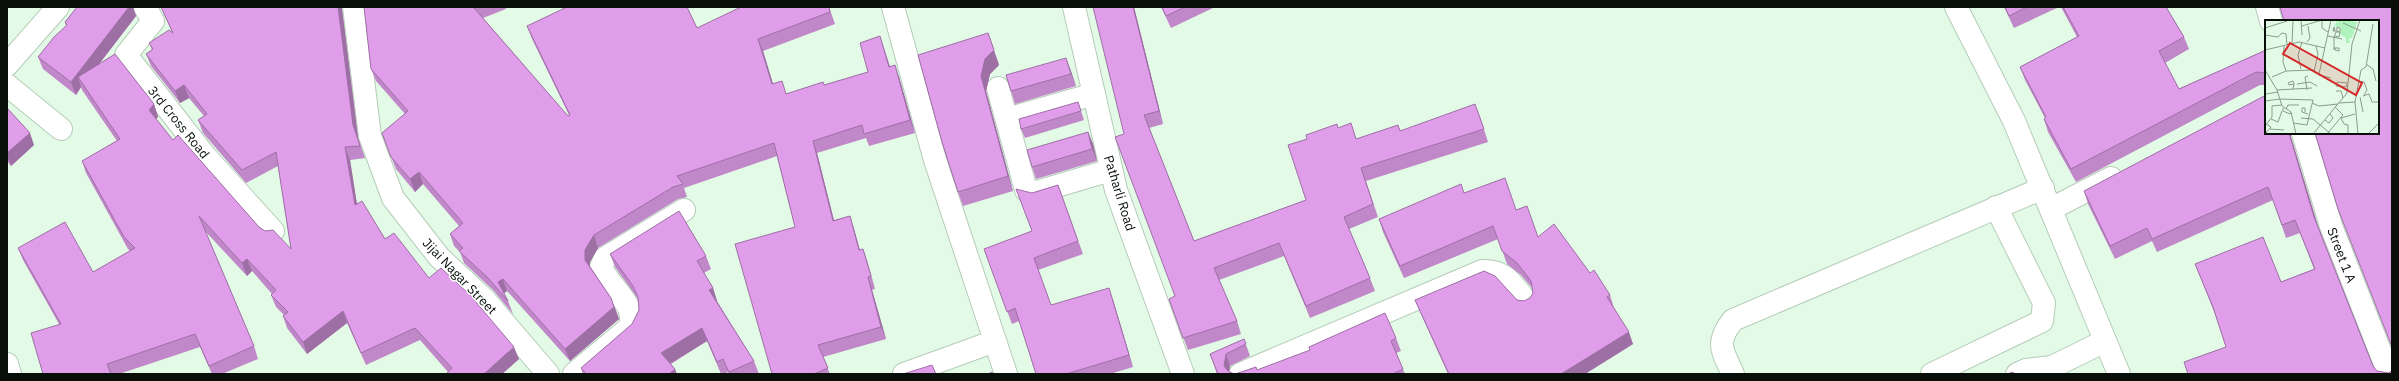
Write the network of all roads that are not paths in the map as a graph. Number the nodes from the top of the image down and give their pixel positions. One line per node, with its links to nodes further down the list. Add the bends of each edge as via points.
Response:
1 (58, 7): 11 (street)
2 (145, 7): 28 (street, 3rd Cross Road, via 153,21 126,55 205,156)
3 (354, 7): 36 (street, Jijai Nagar Street, via 370,136 393,198 439,257 484,299)
4 (894, 7): 30 (street, via 935,160)
5 (1074, 7): 9 (street, Patharli Road)
6 (1956, 7): 24 (street, via 2014,121)
7 (2267, 7): 8 (street)
8 (2271, 20)
9 (1084, 54): 10 (street); 14 (street, Patharli Road)
10 (1062, 60)
11 (7, 65)
12 (1003, 80): 15 (street)
13 (7, 85): 16 (street)
14 (1094, 94): 15 (street); 17 (street, Patharli Road)
15 (1006, 120): 21 (street)
16 (61, 128)
17 (1102, 128): 18 (street); 23 (street, Patharli Road)
18 (1080, 134)
19 (2303, 134): 32 (street, Street 1 A, via 2330,226)
20 (1038, 147): 21 (street)
21 (1017, 153): 23 (street, via 1026,190 1033,193)
22 (2128, 169): 26 (street)
23 (1111, 170): 40 (street, Patharli Road)
24 (2042, 188): 25 (street); 26 (street)
25 (1996, 207): 42 (street, via 1733,320 1723,333 1721,347); 43 (street, via 2044,303 2042,321)
26 (2051, 209): 31 (street)
27 (684, 210): 37 (street, via 605,258 601,267 604,275 631,311 633,321 629,328)
28 (273, 231)
29 (1526, 301): 41 (street, via 1503,274 1494,270 1482,271)
30 (995, 341): 38 (street); 39 (street)
31 (2105, 341): 34 (street); 45 (street)
32 (2388, 361)
33 (7, 364): 35 (street)
34 (2054, 370): 44 (street, via 2026,370)
35 (10, 374)
36 (548, 374)
37 (574, 374)
38 (904, 374)
39 (1006, 374)
40 (1183, 374)
41 (1240, 374)
42 (1733, 374)
43 (1932, 374)
44 (2017, 374)
45 (2119, 374)

